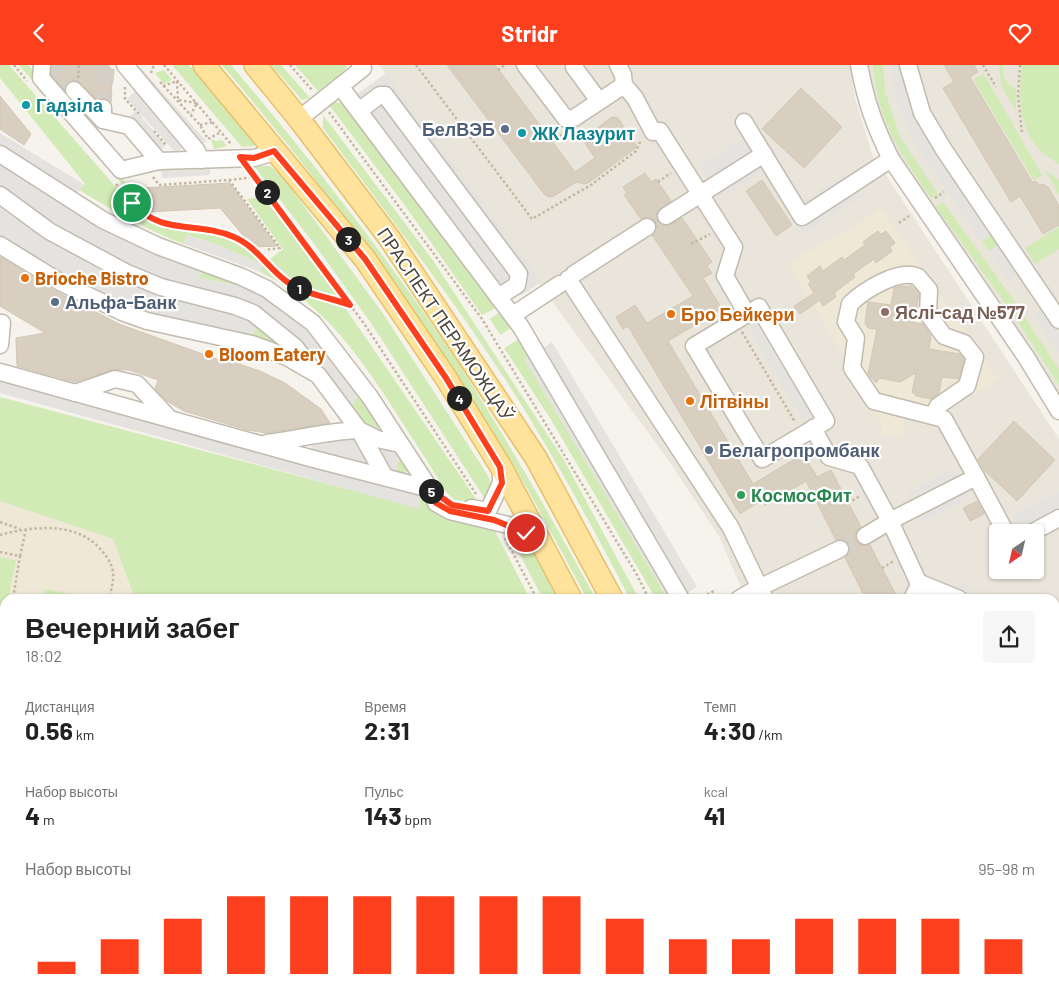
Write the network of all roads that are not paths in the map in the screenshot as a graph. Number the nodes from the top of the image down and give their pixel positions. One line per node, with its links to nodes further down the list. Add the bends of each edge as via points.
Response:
1 (42, 65): 23 (street, via 41,78 121,169)
2 (125, 65): 22 (street)
3 (204, 65): 18 (main road, ПРАСПЕКТ ПЕРАМОЖЦАЎ)
4 (255, 65): 16 (main road, ПРАСПЕКТ ПЕРАМОЖЦАЎ)
5 (525, 65): 14 (street, via 566,119 574,118)
6 (618, 65): 11 (street)
7 (859, 65): 21 (street, via 875,127)
8 (908, 65): 33 (street, via 922,113 935,135)
9 (363, 66): 12 (street)
10 (574, 67): 14 (street)
11 (624, 85): 14 (street); 24 (street, via 635,98 652,132 660,131)
12 (340, 86): 15 (street); 16 (street)
13 (74, 90): 23 (street, via 98,109 129,126)
14 (600, 101)
15 (360, 110): 30 (street); 30 (street, via 380,95 385,95 519,274 517,285)
16 (299, 119): 60 (main road, ПРАСПЕКТ ПЕРАМОЖЦАЎ, via 390,239 536,458)
17 (744, 122): 20 (street)
18 (274, 151): 22 (street, via 254,158); 46 (main road, ПРАСПЕКТ ПЕРАМОЖЦАЎ, via 365,259 446,378)
19 (0, 154): 45 (street, via 104,220 158,246 242,277 266,289 313,323 370,397)
20 (764, 154): 21 (street, via 802,217); 24 (street)
21 (891, 159): 39 (street)
22 (201, 160): 23 (street)
23 (159, 161)
24 (699, 193): 26 (street); 32 (street, via 734,247 724,276)
25 (0, 195): 37 (street, via 49,231 127,273 161,287 253,313 295,347)
26 (666, 216)
27 (647, 227): 29 (street)
28 (0, 245): 37 (street, via 60,282 122,312 148,321 252,344 286,357)
29 (567, 279): 31 (street); 58 (street, via 731,528)
30 (498, 297): 31 (street)
31 (513, 315): 61 (street)
32 (741, 317): 43 (street, via 759,307 826,421); 43 (street, via 694,346 762,459)
33 (1059, 320)
34 (0, 323): 35 (street)
35 (0, 345)
36 (0, 372): 38 (street)
37 (318, 375): 42 (street)
38 (75, 393): 41 (street); 41 (street, via 115,379 137,384)
39 (1059, 411)
40 (933, 416): 40 (street, via 874,401 852,368 856,337 846,322 850,304 886,280 903,274 918,277 929,291 927,311 944,336 967,345 976,357 967,386 938,406); 48 (street, via 944,419)
41 (170, 419): 44 (street)
42 (359, 430): 44 (street); 45 (street, via 377,439); 47 (street)
43 (808, 431): 51 (street, via 829,457 860,466)
44 (260, 444): 47 (street)
45 (400, 444): 49 (street)
46 (500, 467): 49 (street, via 502,483 488,511 452,505); 56 (main road, ПРАСПЕКТ ПЕРАМОЖЦАЎ)
47 (385, 477): 49 (street)
48 (976, 477): 51 (street); 52 (street)
49 (430, 489): 56 (street, via 436,503 450,511 516,527)
50 (1059, 518): 53 (street)
51 (890, 521): 54 (street); 57 (street)
52 (1001, 524)
53 (1044, 526)
54 (866, 536)
55 (840, 549): 58 (street)
56 (548, 554): 59 (main road, ПРАСПЕКТ ПЕРАМОЖЦАЎ)
57 (920, 583): 62 (street); 63 (street); 64 (street)
58 (762, 591)
59 (568, 594)
60 (609, 594)
61 (678, 594)
62 (914, 594)
63 (924, 594)
64 (947, 594)

